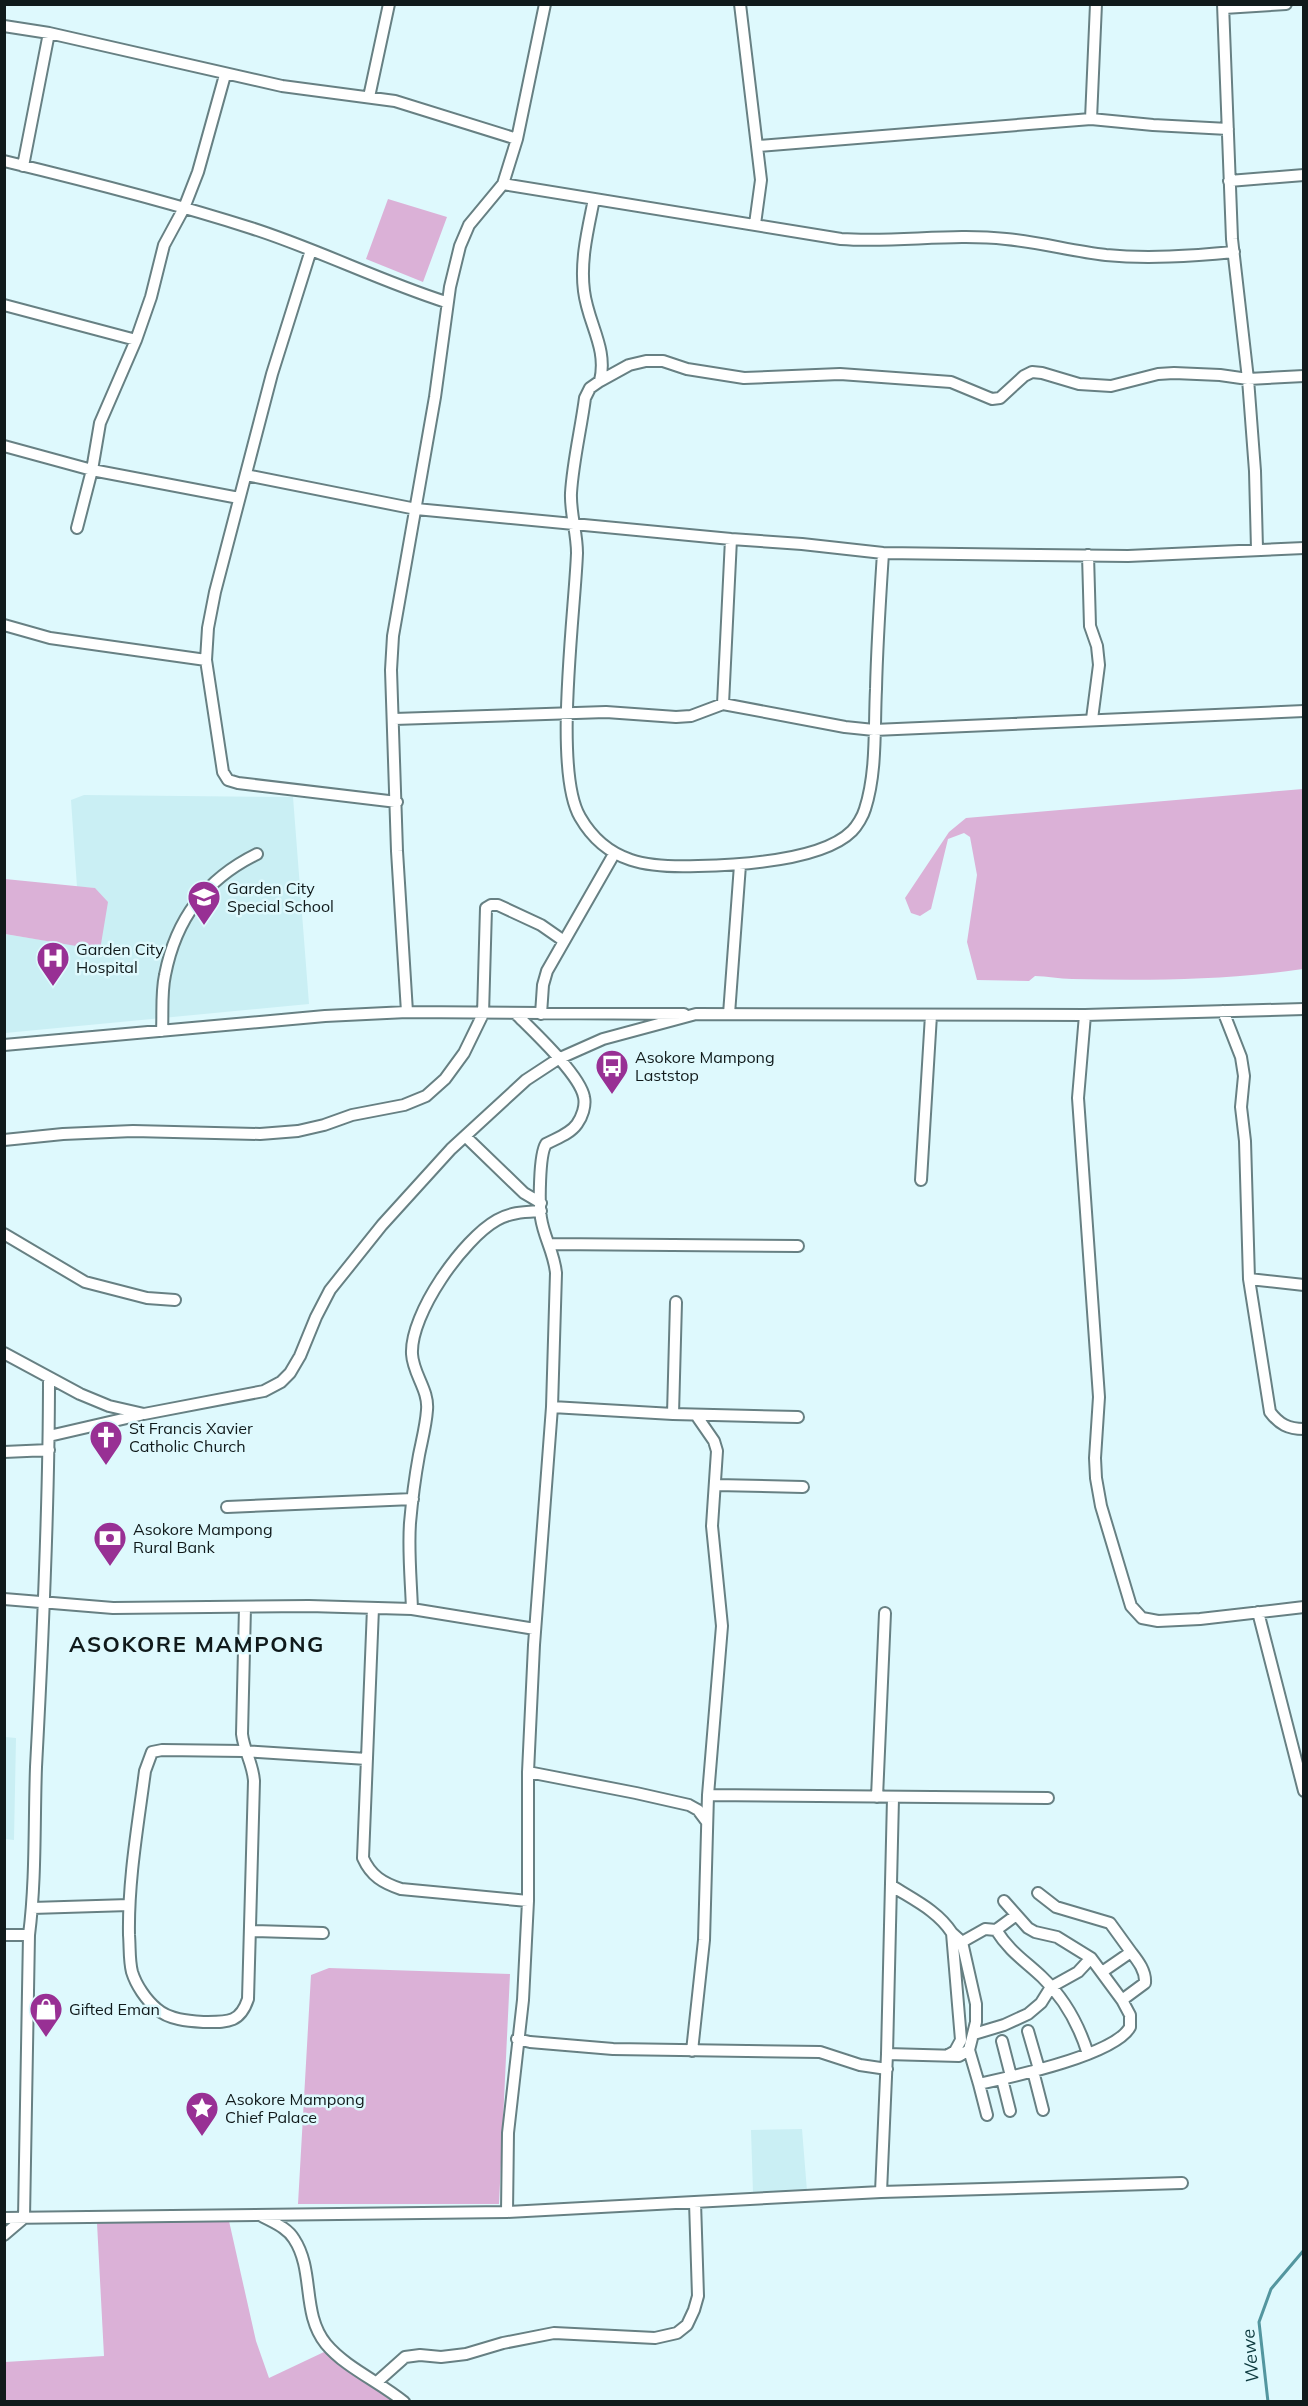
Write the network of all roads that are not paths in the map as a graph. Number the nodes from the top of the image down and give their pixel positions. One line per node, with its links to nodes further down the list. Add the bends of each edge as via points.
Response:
1 (389, 4): 10 (street)
2 (545, 4): 13 (street)
3 (740, 4): 14 (street)
4 (1096, 4): 11 (street)
5 (1286, 4): 6 (street)
6 (1223, 6): 12 (street)
7 (4, 26): 8 (street)
8 (49, 33): 9 (street); 16 (street)
9 (225, 75): 10 (street); 21 (street)
10 (369, 97): 13 (street, via 395,101)
11 (1091, 119): 12 (street); 14 (street)
12 (1228, 129): 18 (street)
13 (517, 139): 19 (street)
14 (758, 146): 22 (street, via 761,180)
15 (4, 161): 16 (street)
16 (23, 166): 21 (street)
17 (1304, 175): 18 (street)
18 (1229, 181): 24 (street)
19 (503, 184): 20 (street); 25 (street, via 469,225)
20 (594, 199): 22 (street); 30 (street, via 583,276 590,321 603,357)
21 (184, 208): 23 (street); 27 (street, via 164,245 152,297)
22 (755, 224): 24 (street, via 859,240 1006,238 1106,255)
23 (311, 250): 25 (street); 33 (street, via 289,315)
24 (1234, 252): 29 (street)
25 (446, 302): 35 (street)
26 (4, 305): 27 (street)
27 (136, 340): 32 (street, via 100,423)
28 (1304, 376): 29 (street)
29 (1248, 379): 30 (street, via 1174,373 1097,386 1032,372 1000,399 992,399 951,382 840,374 744,378 646,361 629,365); 40 (street)
30 (600, 381): 36 (street, via 585,398 571,492)
31 (4, 446): 32 (street)
32 (92, 470): 34 (street); 37 (street)
33 (246, 475): 34 (street); 35 (street)
34 (239, 498): 44 (street, via 215,592)
35 (416, 509): 36 (street); 48 (street, via 393,636)
36 (574, 524): 38 (street); 47 (street, via 577,549)
37 (77, 528)
38 (731, 539): 41 (street); 45 (street)
39 (1304, 548): 40 (street)
40 (1257, 549): 42 (street)
41 (883, 553): 42 (street); 50 (street)
42 (1088, 555): 49 (street, via 1090,626 1099,665)
43 (4, 625): 44 (street, via 50,638)
44 (206, 660): 51 (street, via 223,772 228,780)
45 (723, 704): 47 (street, via 691,716 676,717); 50 (street)
46 (1304, 711): 49 (street)
47 (567, 712): 48 (street); 53 (street, via 568,782 579,817)
48 (394, 719): 51 (street)
49 (1092, 719): 50 (street)
50 (874, 730): 54 (street, via 865,812 853,830 834,845)
51 (397, 802): 58 (street)
52 (257, 854): 66 (street, via 217,879 200,895 184,920 164,977)
53 (614, 854): 54 (street, via 642,864); 55 (street)
54 (740, 865): 62 (street)
55 (564, 940): 59 (street, via 498,905 486,908); 60 (street, via 547,971)
56 (1304, 1009): 57 (street)
57 (1223, 1011): 65 (street); 76 (street, via 1244,1076 1241,1107)
58 (407, 1012): 59 (street); 66 (street)
59 (483, 1014): 63 (street); 70 (street, via 464,1053 445,1079 426,1096 404,1105 288,1132 133,1131)
60 (541, 1014): 61 (street); 63 (street)
61 (696, 1014): 62 (street); 68 (street, via 603,1039)
62 (729, 1014): 64 (street)
63 (517, 1015): 68 (street)
64 (931, 1015): 65 (street); 71 (street)
65 (1085, 1015): 101 (street, via 1079,1137 1099,1397 1095,1458 1101,1506 1131,1606 1142,1618 1179,1620)
66 (162, 1031): 67 (street)
67 (4, 1045)
68 (558, 1059): 69 (street, via 526,1080); 72 (street, via 578,1083 584,1098 583,1112 578,1123 544,1148)
69 (465, 1136): 72 (street); 83 (street, via 382,1225 330,1290 300,1356 280,1382 237,1398)
70 (4, 1140)
71 (921, 1180)
72 (541, 1207): 74 (street); 93 (street, via 496,1221 448,1268 430,1296 412,1344 414,1370 425,1391 428,1410)
73 (4, 1234): 78 (street, via 85,1282 137,1296)
74 (550, 1244): 75 (street); 82 (street, via 556,1273)
75 (798, 1246)
76 (1249, 1279): 77 (street); 87 (street, via 1270,1412 1278,1424)
77 (1304, 1285)
78 (175, 1300)
79 (676, 1302): 84 (street)
80 (4, 1353): 81 (street)
81 (50, 1379): 83 (street, via 109,1406); 88 (street)
82 (552, 1407): 84 (street); 103 (street)
83 (144, 1414): 88 (street)
84 (673, 1414): 85 (street)
85 (696, 1415): 86 (street); 91 (street, via 717,1451)
86 (798, 1417)
87 (1304, 1429)
88 (49, 1436): 89 (street)
89 (49, 1450): 90 (street); 96 (street)
90 (4, 1452)
91 (716, 1485): 92 (street); 108 (street, via 712,1526 722,1626)
92 (803, 1487)
93 (413, 1499): 94 (street); 100 (street)
94 (227, 1506)
95 (4, 1599): 96 (street)
96 (46, 1601): 98 (street, via 113,1608); 118 (street)
97 (1304, 1606): 101 (street)
98 (245, 1607): 99 (street); 104 (street)
99 (373, 1608): 100 (street); 105 (street)
100 (412, 1609): 103 (street)
101 (1258, 1612): 107 (street)
102 (885, 1613): 109 (street)
103 (535, 1629): 106 (street)
104 (244, 1751): 105 (street); 117 (street, via 152,1752 145,1771); 121 (street, via 254,1781)
105 (367, 1759): 115 (street, via 363,1858 376,1878 401,1889)
106 (528, 1772): 112 (street, via 689,1805); 115 (street)
107 (1304, 1791)
108 (708, 1795): 109 (street); 112 (street)
109 (878, 1797): 110 (street)
110 (893, 1798): 111 (street); 113 (street)
111 (1048, 1798)
112 (707, 1821): 137 (street, via 704,1940)
113 (892, 1886): 123 (street, via 944,1920); 139 (street)
114 (1038, 1893): 127 (street, via 1056,1907 1110,1923)
115 (528, 1901): 135 (street)
116 (1004, 1901): 119 (street)
117 (129, 1905): 118 (street); 121 (street, via 132,1973 158,2011 171,2017 221,2022 234,2020 243,2012 248,1999)
118 (32, 1908): 125 (street)
119 (1016, 1916): 120 (street); 128 (street, via 1035,1932 1057,1937)
120 (996, 1930): 126 (street, via 985,1929); 131 (street, via 1020,1960)
121 (250, 1931): 122 (street)
122 (323, 1934)
123 (952, 1934): 126 (street); 129 (street)
124 (4, 1935): 125 (street)
125 (29, 1935): 155 (street)
126 (962, 1942): 129 (street)
127 (1131, 1952): 130 (street); 132 (street, via 1144,1973 1145,1983)
128 (1091, 1958): 130 (street); 131 (street, via 1078,1972)
129 (962, 1971): 134 (street, via 977,2013); 141 (street, via 961,2040)
130 (1102, 1972): 132 (street)
131 (1052, 1987): 134 (street, via 1028,2014); 140 (street, via 1078,2025)
132 (1122, 2000): 140 (street, via 1131,2021 1128,2031)
133 (1028, 2031): 143 (street)
134 (974, 2034): 138 (street)
135 (517, 2039): 137 (street, via 613,2049); 152 (street, via 508,2133)
136 (1002, 2041): 144 (street)
137 (692, 2050): 142 (street, via 820,2052)
138 (969, 2050): 141 (street, via 959,2056); 145 (street)
139 (887, 2054): 141 (street); 142 (street)
140 (1088, 2054): 143 (street)
141 (948, 2055)
142 (887, 2069): 150 (street)
143 (1036, 2070): 144 (street); 147 (street)
144 (1006, 2078): 145 (street); 146 (street)
145 (979, 2084): 148 (street)
146 (1010, 2110)
147 (1043, 2110)
148 (987, 2115)
149 (1182, 2183): 150 (street)
150 (881, 2192): 151 (street)
151 (695, 2202): 152 (street); 157 (street, via 698,2296 687,2325 677,2333 655,2338 554,2333 466,2354 405,2357)
152 (507, 2212): 153 (street)
153 (257, 2214): 155 (street); 157 (street, via 283,2227 294,2239 303,2264 312,2322 327,2344)
154 (4, 2218): 155 (street)
155 (24, 2218): 156 (street)
156 (4, 2235)
157 (377, 2382): 158 (street)
158 (404, 2402)

